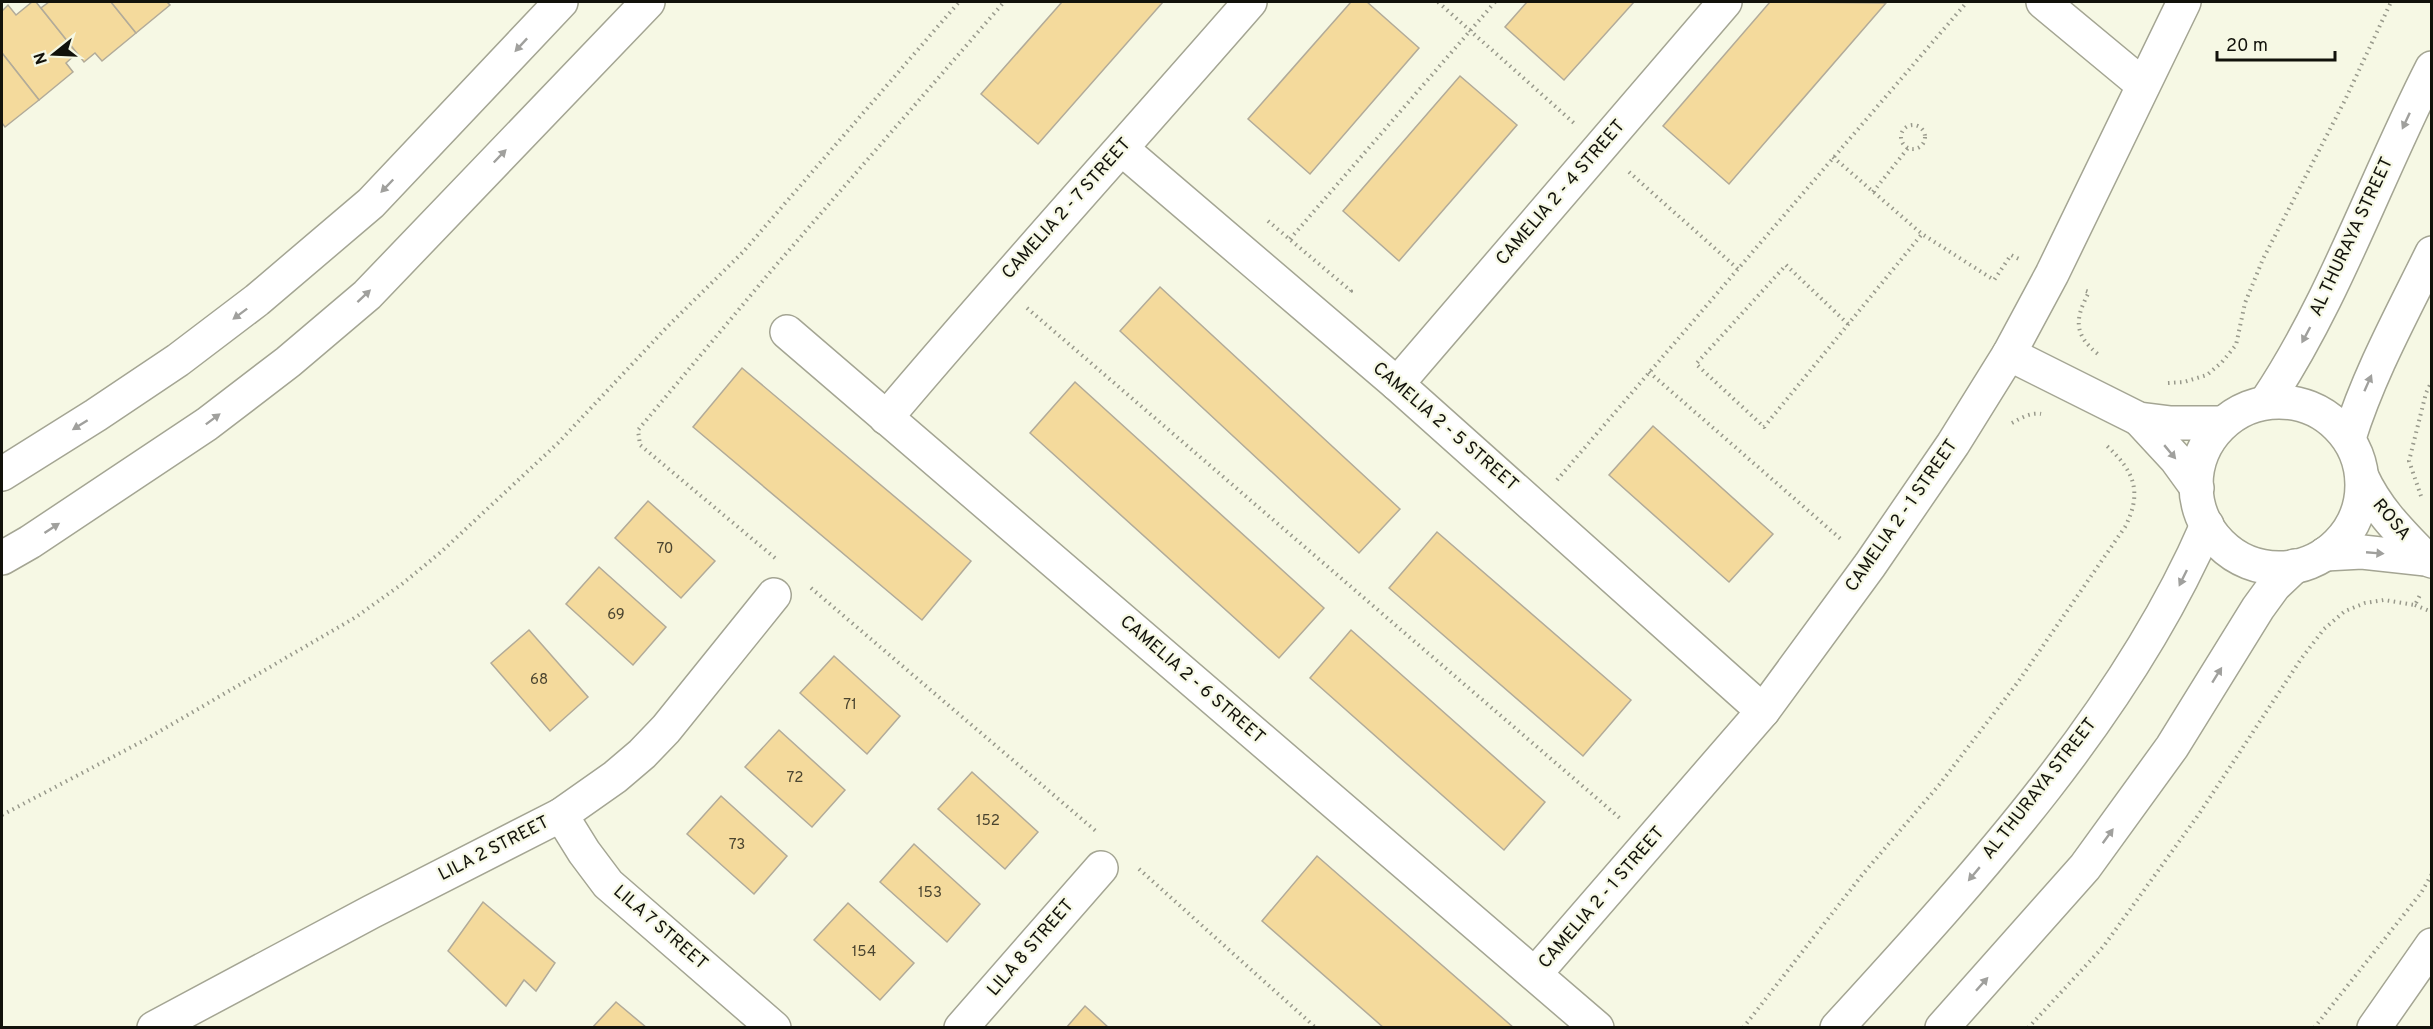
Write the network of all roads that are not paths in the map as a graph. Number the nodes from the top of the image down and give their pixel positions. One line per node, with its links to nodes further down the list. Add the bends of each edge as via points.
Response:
1 (561, 2): 19 (street, one-way to 19, via 371,203 257,300 178,360)
2 (648, 2): 24 (street, one-way to 2, via 207,424 358,302)
3 (1250, 2): 9 (street, CAMELIA 2 - 7 STREET)
4 (1725, 2): 13 (street, CAMELIA 2 - 4 STREET)
5 (2043, 2): 8 (street)
6 (2184, 2): 8 (street, CAMELIA 2 - 1 STREET)
7 (2432, 68): 14 (street, AL THURAYA STREET, one-way to 14, via 2312,323 2290,367)
8 (2143, 85): 12 (street, CAMELIA 2 - 1 STREET)
9 (1122, 149): 13 (street, CAMELIA 2 - 5 STREET); 16 (street, CAMELIA 2 - 7 STREET, via 999,284)
10 (2432, 253): 18 (street, one-way to 10, via 2367,385)
11 (787, 332): 16 (street, CAMELIA 2 - 6 STREET)
12 (2009, 354): 15 (street); 28 (street, CAMELIA 2 - 1 STREET, via 1870,565)
13 (1397, 384): 28 (street, CAMELIA 2 - 5 STREET)
14 (2266, 402): 17 (street, via 2236,413); 18 (street, via 2303,405 2321,413)
15 (2131, 416): 17 (street, via 2171,423); 21 (street, one-way to 21, via 2176,459)
16 (886, 418): 32 (street, CAMELIA 2 - 6 STREET)
17 (2223, 423): 21 (street, via 2203,453)
18 (2349, 438): 20 (street)
19 (2, 474)
20 (2362, 477): 23 (street, via 2358,513 2350,529); 26 (street, ROSA, via 2387,519)
21 (2197, 488): 22 (street)
22 (2207, 525): 25 (street, via 2229,551 2245,560 2260,566); 37 (street, AL THURAYA STREET, one-way to 37, via 2168,608 2025,815)
23 (2325, 554): 25 (street); 26 (street, ROSA, one-way to 26, via 2362,552)
24 (2, 558)
25 (2295, 566): 38 (street, one-way to 25, via 2085,867 2172,747 2274,586)
26 (2427, 569)
27 (774, 595): 29 (street, LILA 2 STREET, via 642,754)
28 (1763, 711): 32 (street, CAMELIA 2 - 1 STREET)
29 (561, 815): 33 (street, LILA 2 STREET); 34 (street, LILA 7 STREET, via 609,884)
30 (1101, 868): 35 (street, LILA 8 STREET)
31 (2432, 945): 39 (street)
32 (1535, 974): 36 (street, CAMELIA 2 - 6 STREET)
33 (154, 1028)
34 (774, 1028)
35 (961, 1028)
36 (1597, 1028)
37 (1837, 1028)
38 (1942, 1028)
39 (2374, 1028)

